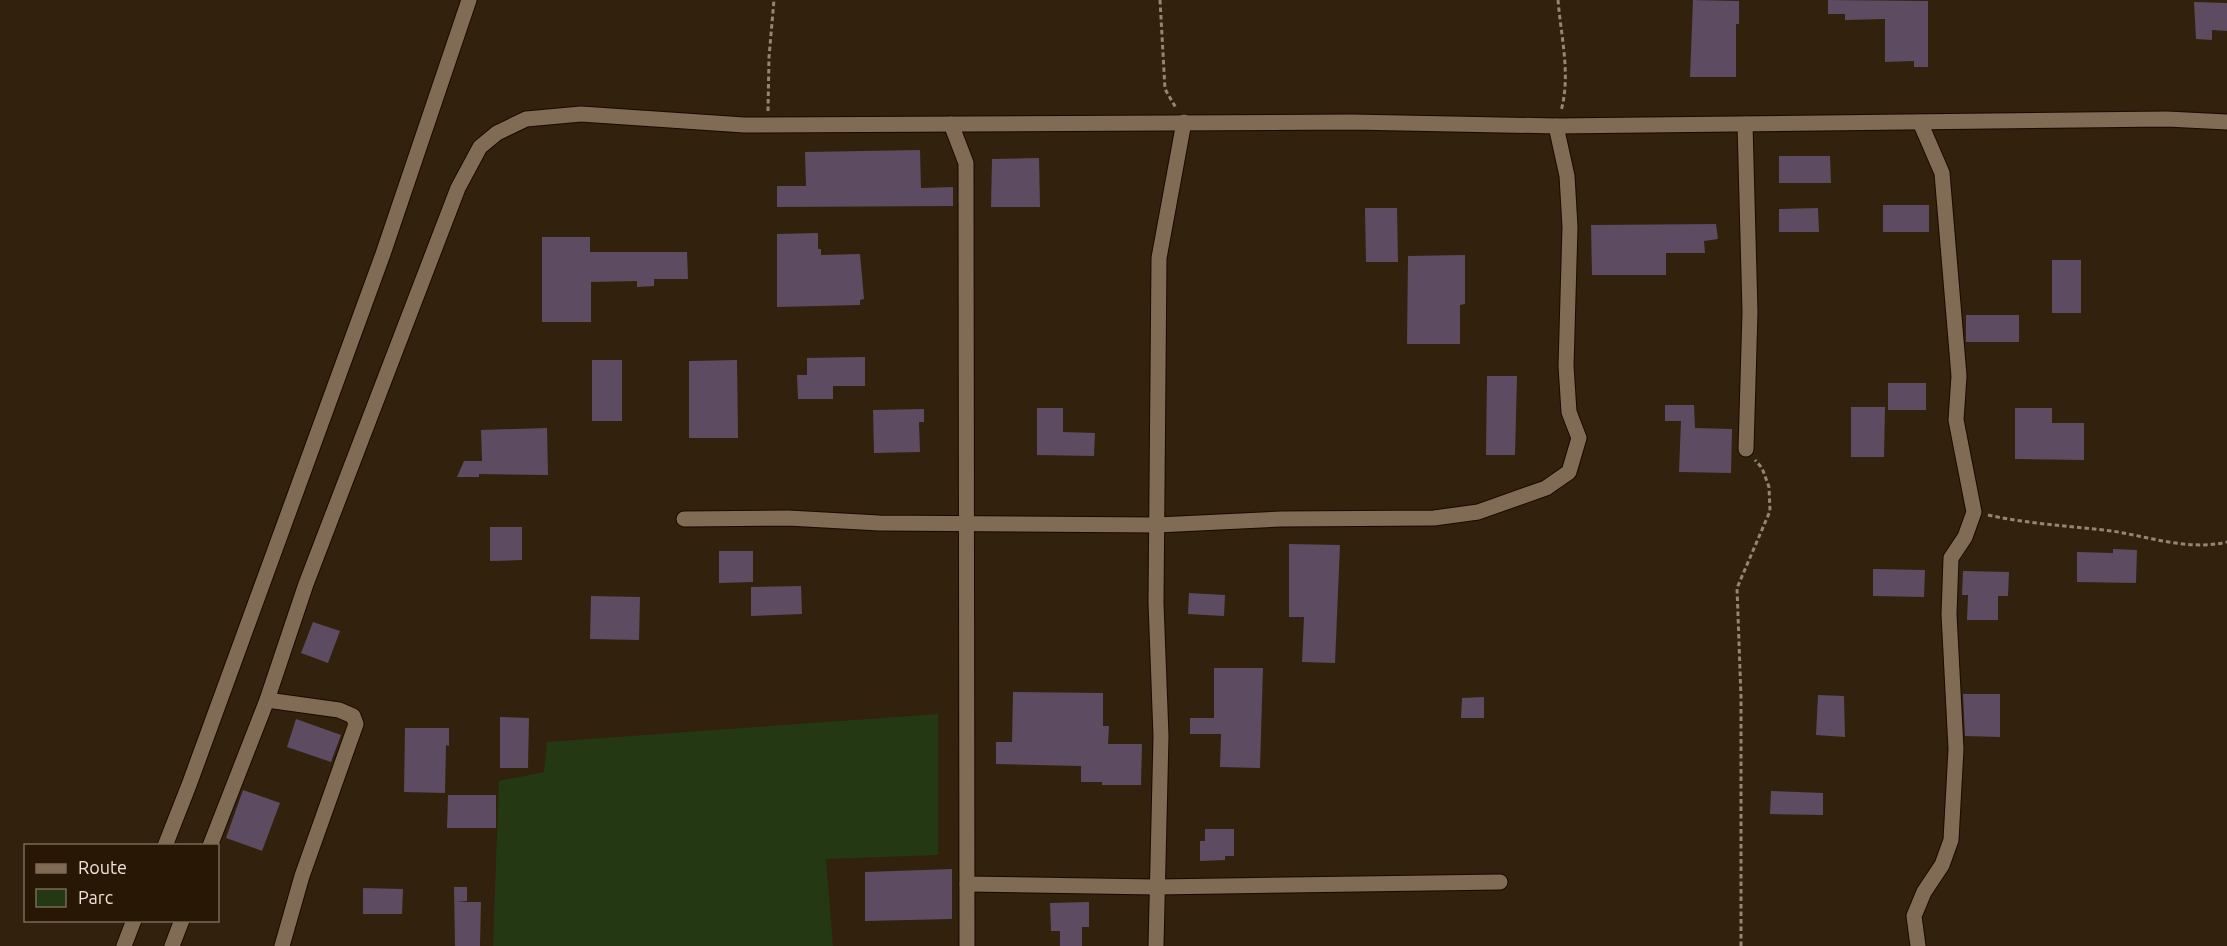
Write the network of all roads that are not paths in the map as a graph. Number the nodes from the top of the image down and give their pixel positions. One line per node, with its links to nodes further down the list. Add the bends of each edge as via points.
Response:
1 (469, 0): 13 (street, via 383,254)
2 (1184, 122): 4 (street); 7 (street); 11 (street, via 1159,258)
3 (1920, 122): 5 (street, via 2167,119); 6 (street); 25 (street, via 1942,173 1959,376 1956,420 1974,512 1965,537 1951,558 1949,614 1956,750 1951,840 1914,915)
4 (951, 123): 10 (street, via 966,163); 12 (street, via 768,125 581,114 526,118 480,147 458,188 306,584)
5 (2227, 123)
6 (1745, 124): 7 (street); 8 (street, via 1750,312)
7 (1556, 126): 11 (street, via 1567,176 1570,227 1566,366 1569,412 1579,438 1569,472 1546,488 1478,512 1434,518)
8 (1746, 449)
9 (684, 519): 10 (street)
10 (968, 522): 11 (street); 16 (street)
11 (1157, 525): 17 (street, via 1161,736)
12 (267, 700): 14 (street); 22 (street, via 339,710 353,717 356,724 302,876)
13 (166, 844)
14 (211, 844)
15 (1500, 882): 17 (street)
16 (967, 884): 17 (street); 23 (street)
17 (1156, 887): 24 (street)
18 (134, 922): 20 (street)
19 (182, 922): 21 (street)
20 (124, 946)
21 (172, 946)
22 (282, 946)
23 (967, 946)
24 (1156, 946)
25 (1918, 946)

